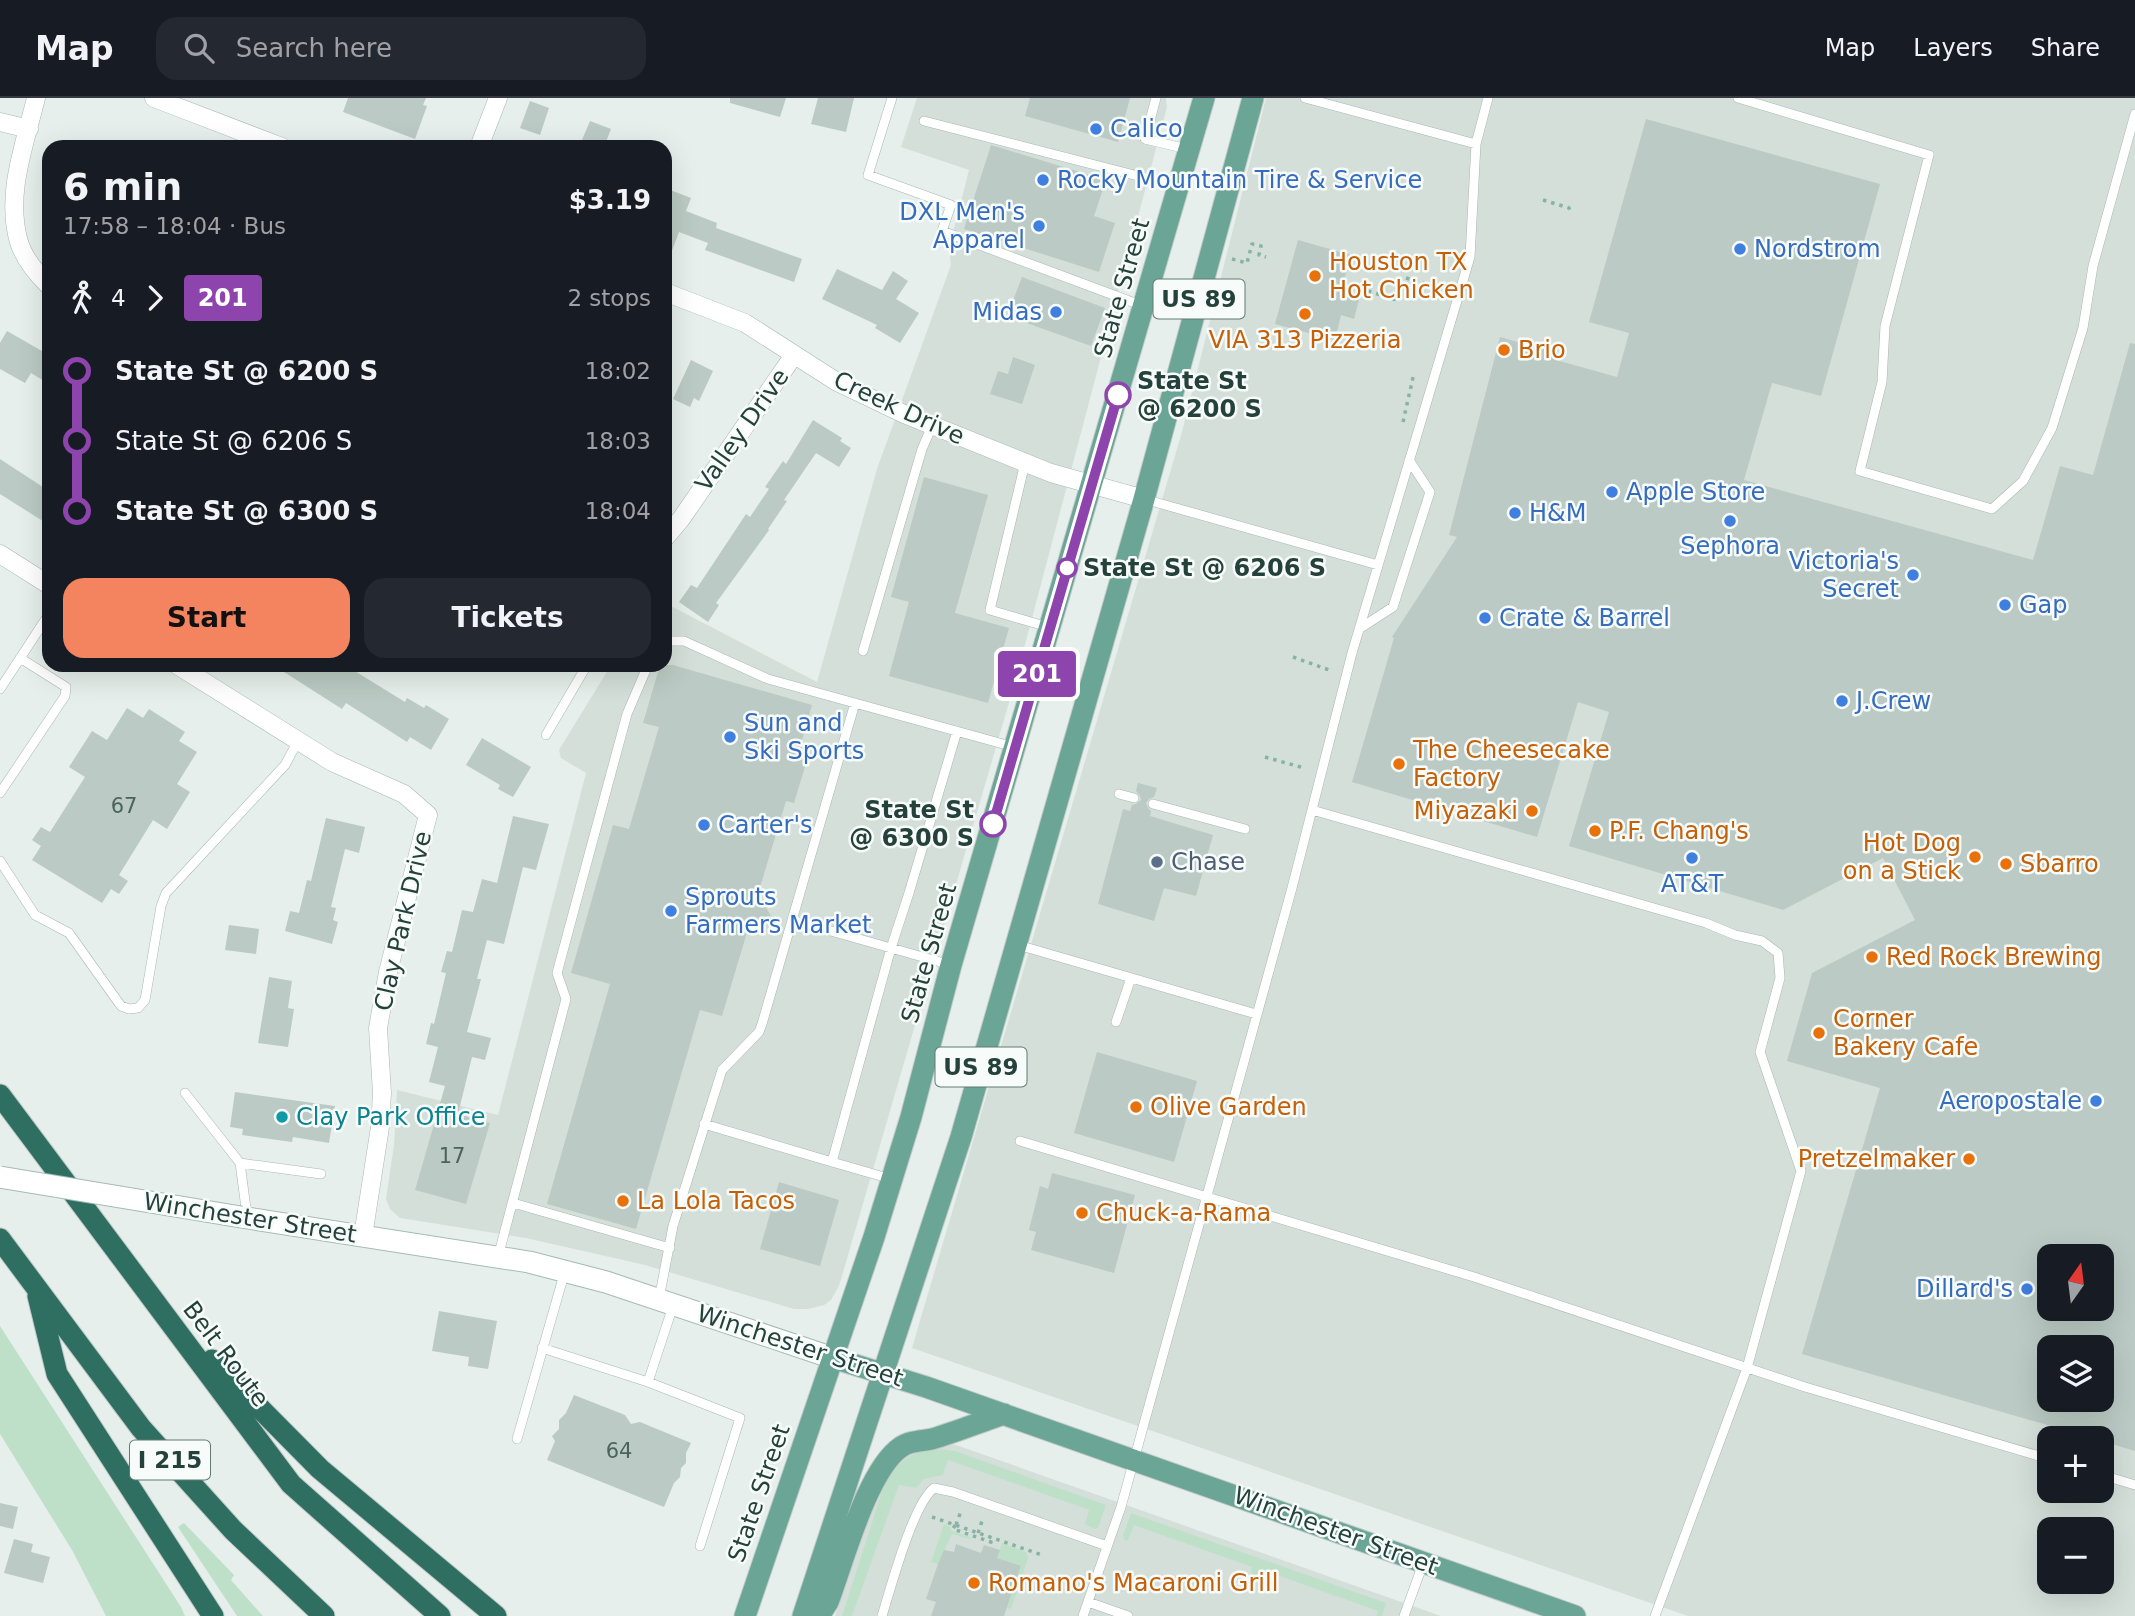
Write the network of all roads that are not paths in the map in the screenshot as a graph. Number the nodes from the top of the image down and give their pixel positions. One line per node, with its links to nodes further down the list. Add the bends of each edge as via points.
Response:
1 (36, 98): 14 (street)
2 (154, 98): 15 (street)
3 (498, 98): 16 (street)
4 (892, 98): 22 (lane, via 868,175 951,205 942,231)
5 (1156, 98): 18 (lane, via 1145,139)
6 (1204, 98): 18 (main road, State Street / US 89)
7 (1253, 98): 28 (main road, US 89)
8 (1305, 98): 17 (lane)
9 (1488, 98): 17 (lane)
10 (1738, 98): 11 (lane, via 1930,155 1885,326 1882,382 1860,471 1993,509 2023,481 2052,428 2083,328 2093,267)
11 (2135, 114)
12 (924, 121): 19 (lane)
13 (0, 122): 14 (street)
14 (29, 129): 20 (street, via 14,212 19,243)
15 (264, 140)
16 (482, 140)
17 (1476, 144): 25 (lane, via 1470,257)
18 (1190, 150): 19 (main road, State Street / US 89)
19 (1178, 186): 22 (main road, State Street / US 89)
20 (42, 279)
21 (672, 295): 23 (street, Creek Drive, via 745,323)
22 (1144, 306): 27 (main road, State Street / US 89)
23 (794, 355): 24 (street, Creek Drive, via 836,382); 29 (street, Valley Drive)
24 (932, 426): 26 (street, Creek Drive); 37 (lane)
25 (1409, 460): 31 (lane); 35 (lane, via 1430,492 1393,607)
26 (1025, 463): 27 (street, Creek Drive); 34 (lane, via 990,610)
27 (1092, 486): 28 (street, Creek Drive); 34 (main road, State Street / US 89)
28 (1144, 499): 31 (lane); 58 (main road, US 89)
29 (672, 530)
30 (0, 554): 32 (street)
31 (1378, 565): 35 (lane)
32 (42, 581)
33 (42, 625): 38 (lane)
34 (1050, 627): 49 (main road, State Street / US 89)
35 (1359, 629): 54 (lane)
36 (672, 641): 45 (lane, via 684,641 768,679)
37 (863, 651)
38 (20, 658): 39 (lane); 44 (lane)
39 (42, 672)
40 (42, 672): 50 (lane, via 66,687 65,696)
41 (188, 672): 48 (street, Clay Park Drive)
42 (583, 672): 47 (lane)
43 (645, 672): 74 (lane, via 627,713 557,973 566,999)
44 (0, 689)
45 (855, 703): 46 (lane); 57 (lane)
46 (957, 731): 49 (lane); 59 (lane)
47 (546, 736)
48 (298, 741): 56 (lane, via 285,765 166,893 145,1000 138,1009 121,1006 69,933 35,915); 76 (street, Clay Park Drive, via 332,762 404,794 428,815 378,1028 380,1127)
49 (1016, 747): 60 (main road, State Street / US 89)
50 (0, 793)
51 (1119, 794): 52 (lane)
52 (1134, 798)
53 (1153, 804): 55 (lane)
54 (1312, 810): 62 (lane); 86 (lane, via 1706,923 1762,941 1778,953 1780,978 1760,1052 1801,1171)
55 (1245, 829)
56 (0, 861)
57 (792, 920): 59 (lane); 66 (lane, via 759,1032 722,1070)
58 (1016, 944): 61 (lane); 87 (main road, US 89, via 961,1137)
59 (891, 948): 60 (lane); 68 (lane)
60 (951, 965): 72 (main road, State Street / US 89)
61 (1131, 978): 62 (lane); 63 (lane)
62 (1256, 1014): 73 (lane)
63 (1116, 1023)
64 (185, 1093): 69 (lane)
65 (0, 1095): 83 (highway, Belt Route)
66 (704, 1124): 68 (lane); 78 (lane)
67 (1020, 1141): 73 (lane)
68 (832, 1162): 72 (lane)
69 (240, 1163): 70 (lane); 75 (lane)
70 (321, 1174)
71 (0, 1177): 75 (main road, Winchester Street, bridge)
72 (892, 1179): 85 (main road, State Street / US 89)
73 (1205, 1198): 86 (lane, via 1474,1277); 92 (lane)
74 (513, 1203): 78 (lane); 79 (lane)
75 (244, 1218): 76 (main road, Winchester Street)
76 (363, 1236): 79 (main road, Winchester Street)
77 (0, 1239): 81 (highway, I 215)
78 (670, 1248): 82 (lane)
79 (498, 1257): 80 (main road, Winchester Street)
80 (565, 1271): 82 (main road, Winchester Street); 84 (lane)
81 (36, 1287): 99 (highway, via 57,1374); 100 (highway, I 215, via 141,1428 233,1530)
82 (666, 1301): 85 (main road, Winchester Street); 88 (lane)
83 (156, 1304): 101 (highway, Belt Route, via 291,1484); 102 (highway, via 320,1468)
84 (542, 1348): 88 (lane); 90 (lane)
85 (833, 1358): 87 (main road, Winchester Street); 103 (main road, State Street / US 89)
86 (1747, 1368): 91 (lane); 111 (lane)
87 (884, 1374): 89 (main road, Winchester Street); 104 (main road, US 89)
88 (648, 1382): 95 (lane, via 740,1419)
89 (1004, 1414): 92 (main road, Winchester Street); 105 (main road, via 908,1444 883,1464)
90 (517, 1439)
91 (2037, 1455)
92 (1134, 1460): 96 (lane); 97 (main road, Winchester Street)
93 (2114, 1479): 94 (lane)
94 (2135, 1485)
95 (700, 1546)
96 (1107, 1546): 98 (lane); 106 (lane, via 934,1488 917,1512)
97 (1423, 1562): 109 (lane); 110 (main road, Winchester Street)
98 (1088, 1602): 107 (lane); 108 (lane)
99 (213, 1616)
100 (324, 1616)
101 (440, 1616)
102 (496, 1616)
103 (746, 1616)
104 (803, 1616)
105 (819, 1616)
106 (881, 1616)
107 (1083, 1616)
108 (1128, 1616)
109 (1404, 1616)
110 (1575, 1616)
111 (1655, 1616)

